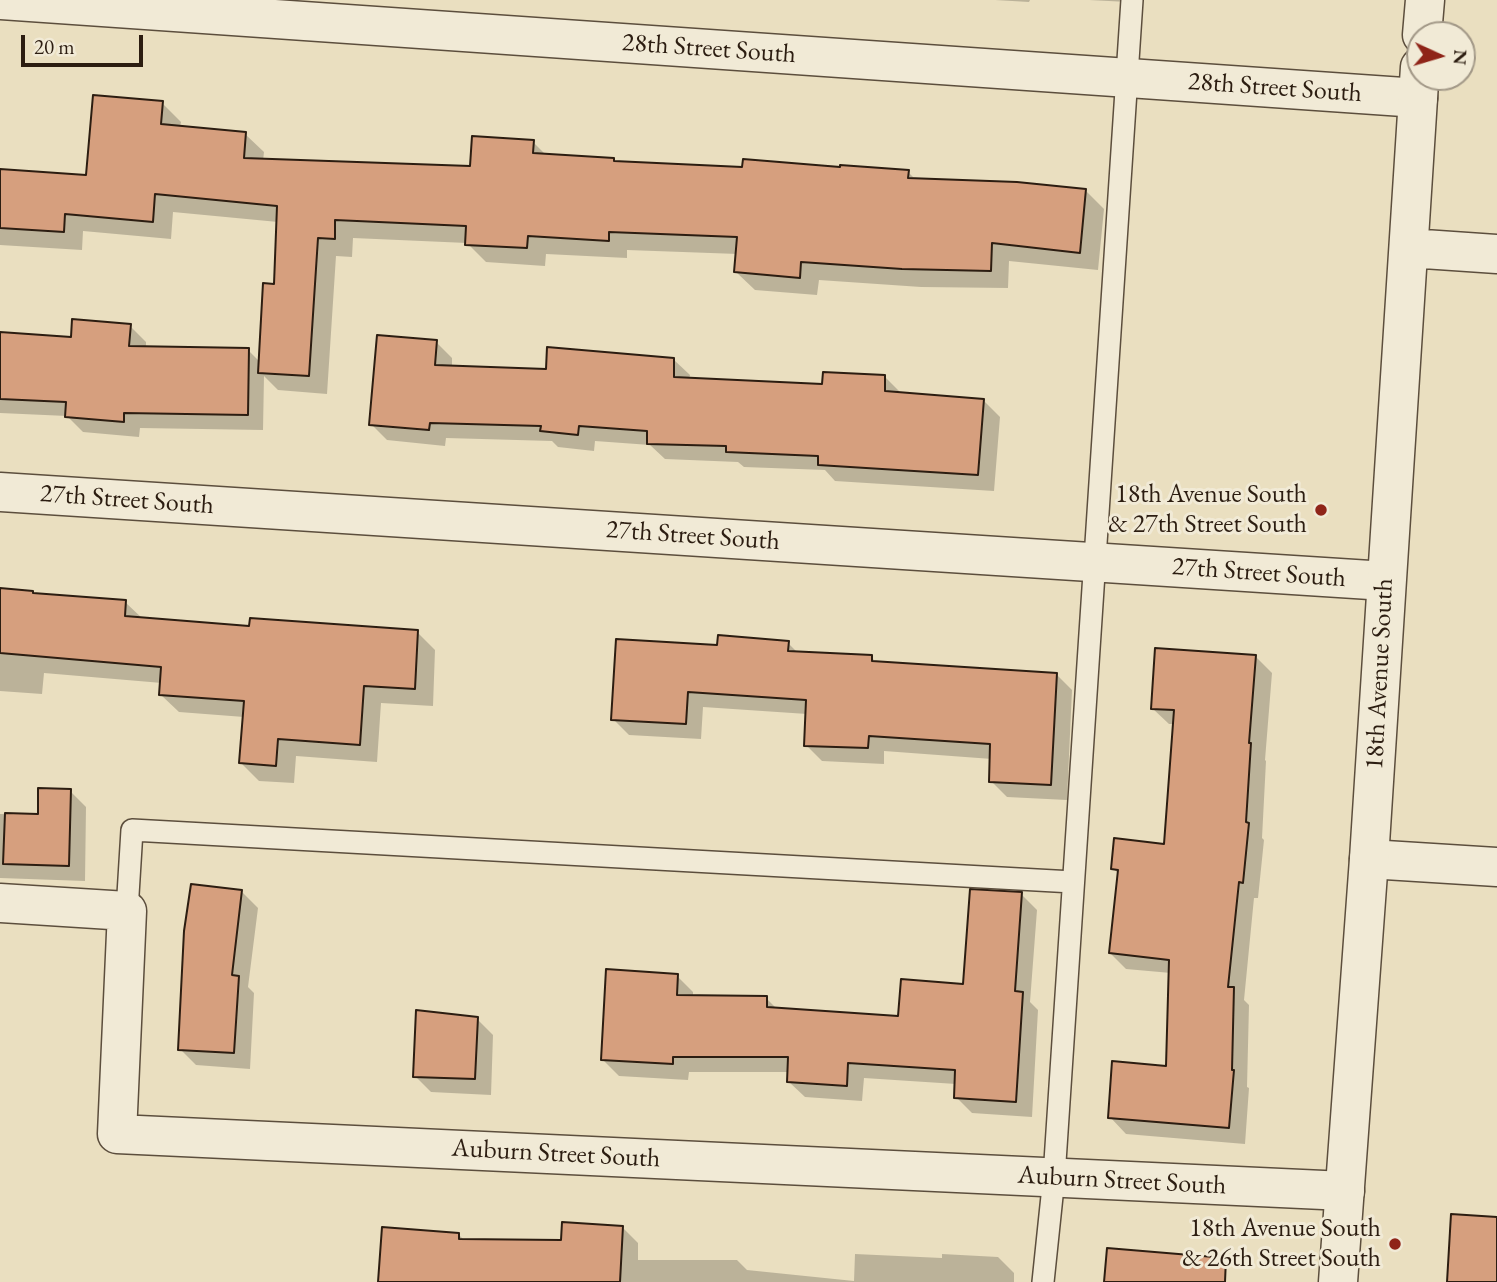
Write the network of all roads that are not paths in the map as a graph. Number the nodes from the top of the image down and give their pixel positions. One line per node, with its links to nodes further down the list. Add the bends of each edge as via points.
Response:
1 (0, 0): 5 (street, 28th Street South)
2 (1132, 0): 5 (lane)
3 (1425, 0): 4 (street)
4 (1423, 21)
5 (1126, 78): 6 (street, 28th Street South); 11 (lane)
6 (1406, 82)
7 (1418, 91): 8 (street, 18th Avenue South)
8 (1409, 248): 9 (street); 12 (street, 18th Avenue South)
9 (1497, 254)
10 (0, 492): 11 (street, 27th Street South)
11 (1094, 562): 12 (street, 27th Street South); 15 (lane)
12 (1386, 581): 13 (street, 18th Avenue South)
13 (1369, 859): 14 (street); 19 (street, 18th Avenue South)
14 (1497, 867)
15 (1073, 882): 17 (lane, via 132,830); 18 (lane)
16 (0, 903): 17 (street)
17 (127, 911): 18 (street, Auburn Street South, via 117,1134)
18 (1054, 1177): 19 (street, Auburn Street South); 20 (lane)
19 (1345, 1191): 21 (street, 18th Avenue South)
20 (1044, 1282)
21 (1338, 1282)

